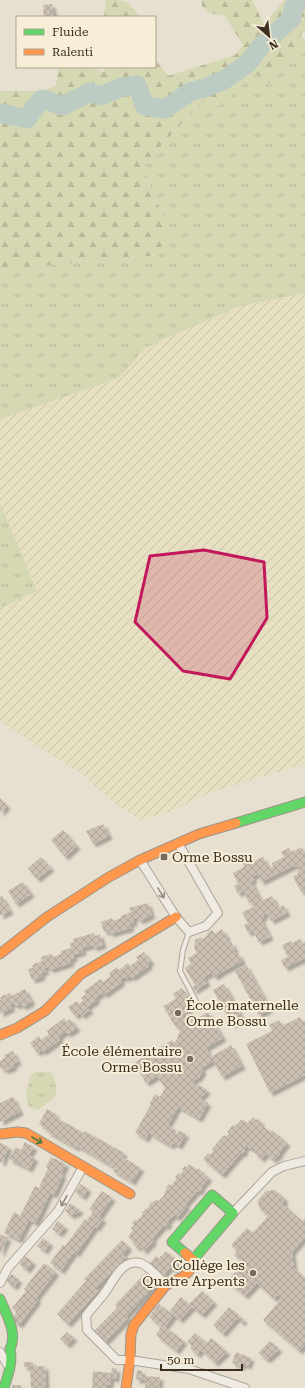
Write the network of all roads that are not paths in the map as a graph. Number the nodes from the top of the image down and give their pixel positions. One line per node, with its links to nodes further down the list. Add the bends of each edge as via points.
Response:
1 (304, 804): 2 (street, via 217,828)
2 (178, 843): 3 (street); 5 (street, via 218,913 206,926)
3 (140, 860): 4 (street, one-way to 4); 6 (street, via 47,917)
4 (176, 917): 5 (street); 8 (street, via 81,974 45,1011)
5 (189, 932): 7 (lane, via 180,971)
6 (0, 954)
7 (200, 1009)
8 (0, 1035)
9 (0, 1134): 11 (street, one-way to 11, via 26,1133)
10 (305, 1161): 13 (street, via 272,1172)
11 (83, 1167): 12 (street); 15 (street, one-way to 15, via 58,1211 8,1268)
12 (130, 1194)
13 (233, 1213): 14 (street); 14 (street, via 212,1195 172,1242)
14 (193, 1260): 16 (street, via 189,1271)
15 (0, 1283)
16 (166, 1285): 21 (street, via 134,1325); 21 (street, via 146,1266 140,1263 131,1264 119,1272 86,1316 87,1330 117,1360)
17 (0, 1299): 18 (street, via 12,1330)
18 (12, 1346): 19 (street); 22 (street)
19 (0, 1349)
20 (0, 1352): 22 (street)
21 (130, 1360): 24 (street); 25 (street, via 189,1369)
22 (10, 1369): 23 (street)
23 (4, 1388)
24 (126, 1388)
25 (245, 1388)

